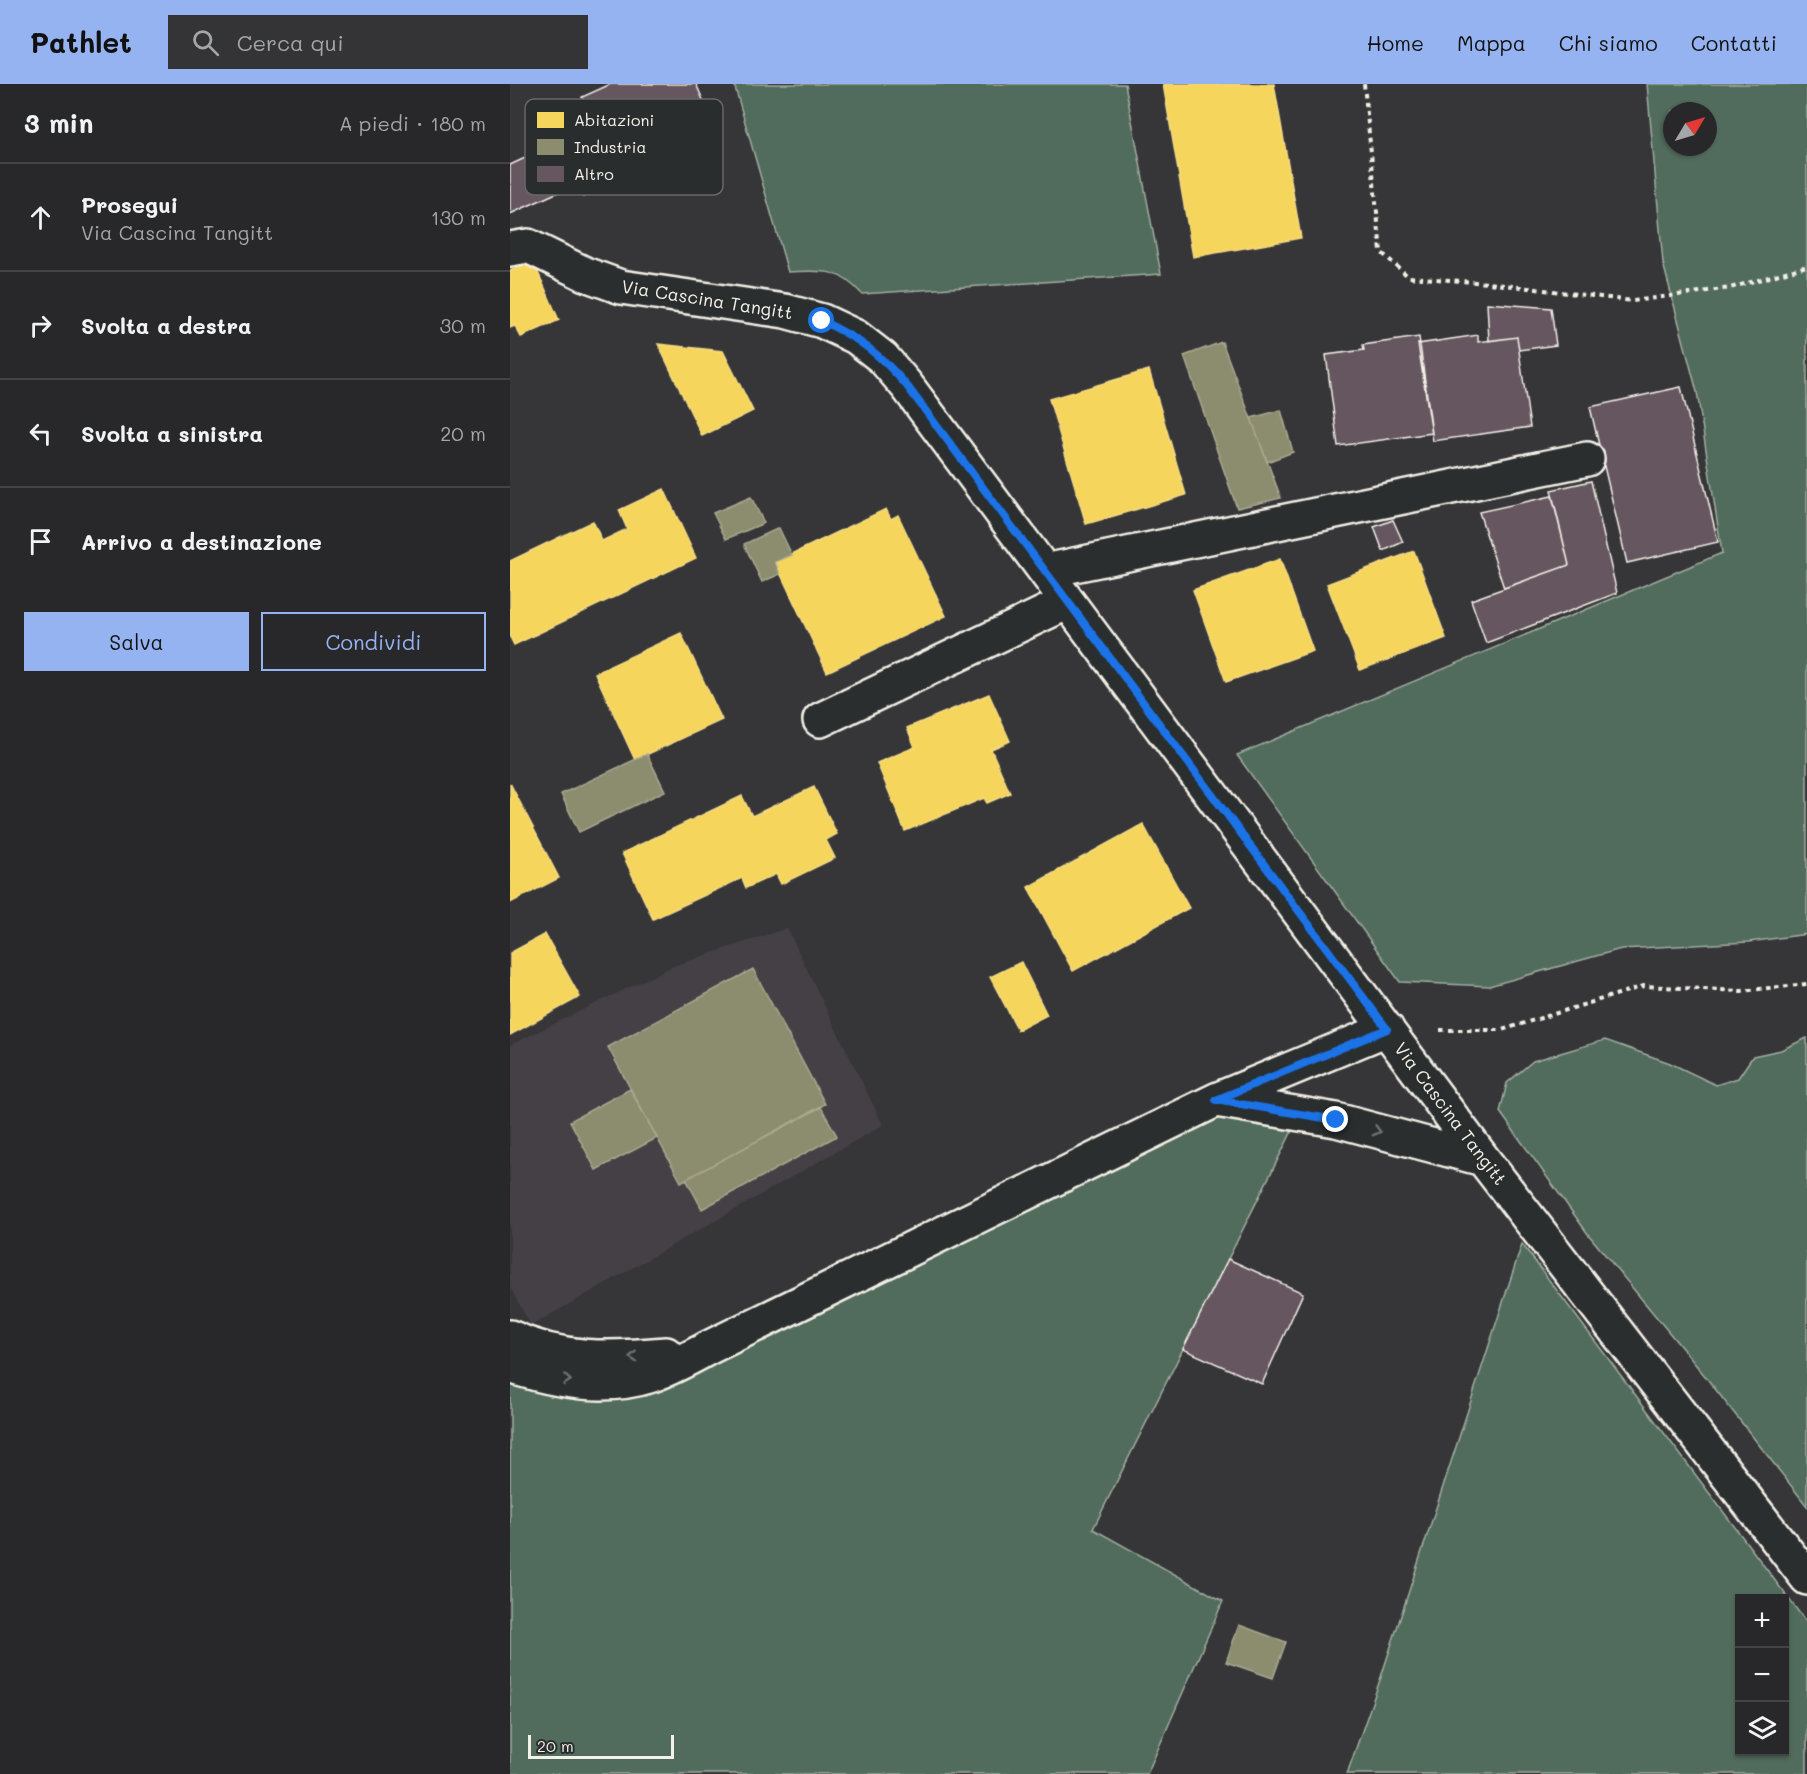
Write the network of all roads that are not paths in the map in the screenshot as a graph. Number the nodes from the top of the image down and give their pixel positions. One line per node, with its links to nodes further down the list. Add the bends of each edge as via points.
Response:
1 (510, 249): 3 (street, Via Cascina Tangitt, via 528,246 621,287 785,311 822,321 856,337 884,358 907,386)
2 (1587, 459): 3 (street)
3 (1046, 571): 4 (street, Via Cascina Tangitt)
4 (1068, 602): 5 (street); 6 (street, Via Cascina Tangitt)
5 (820, 720)
6 (1387, 1029): 7 (street); 8 (street, Via Cascina Tangitt)
7 (1216, 1100): 8 (street, one-way to 8, via 1336,1120); 10 (street)
8 (1483, 1159): 12 (street, Via Cascina Tangitt)
9 (510, 1337): 10 (street, one-way to 9, via 628,1357 579,1357 538,1350)
10 (712, 1346): 11 (street, one-way to 10, via 558,1379 618,1381 664,1371)
11 (510, 1366)
12 (1807, 1578)

